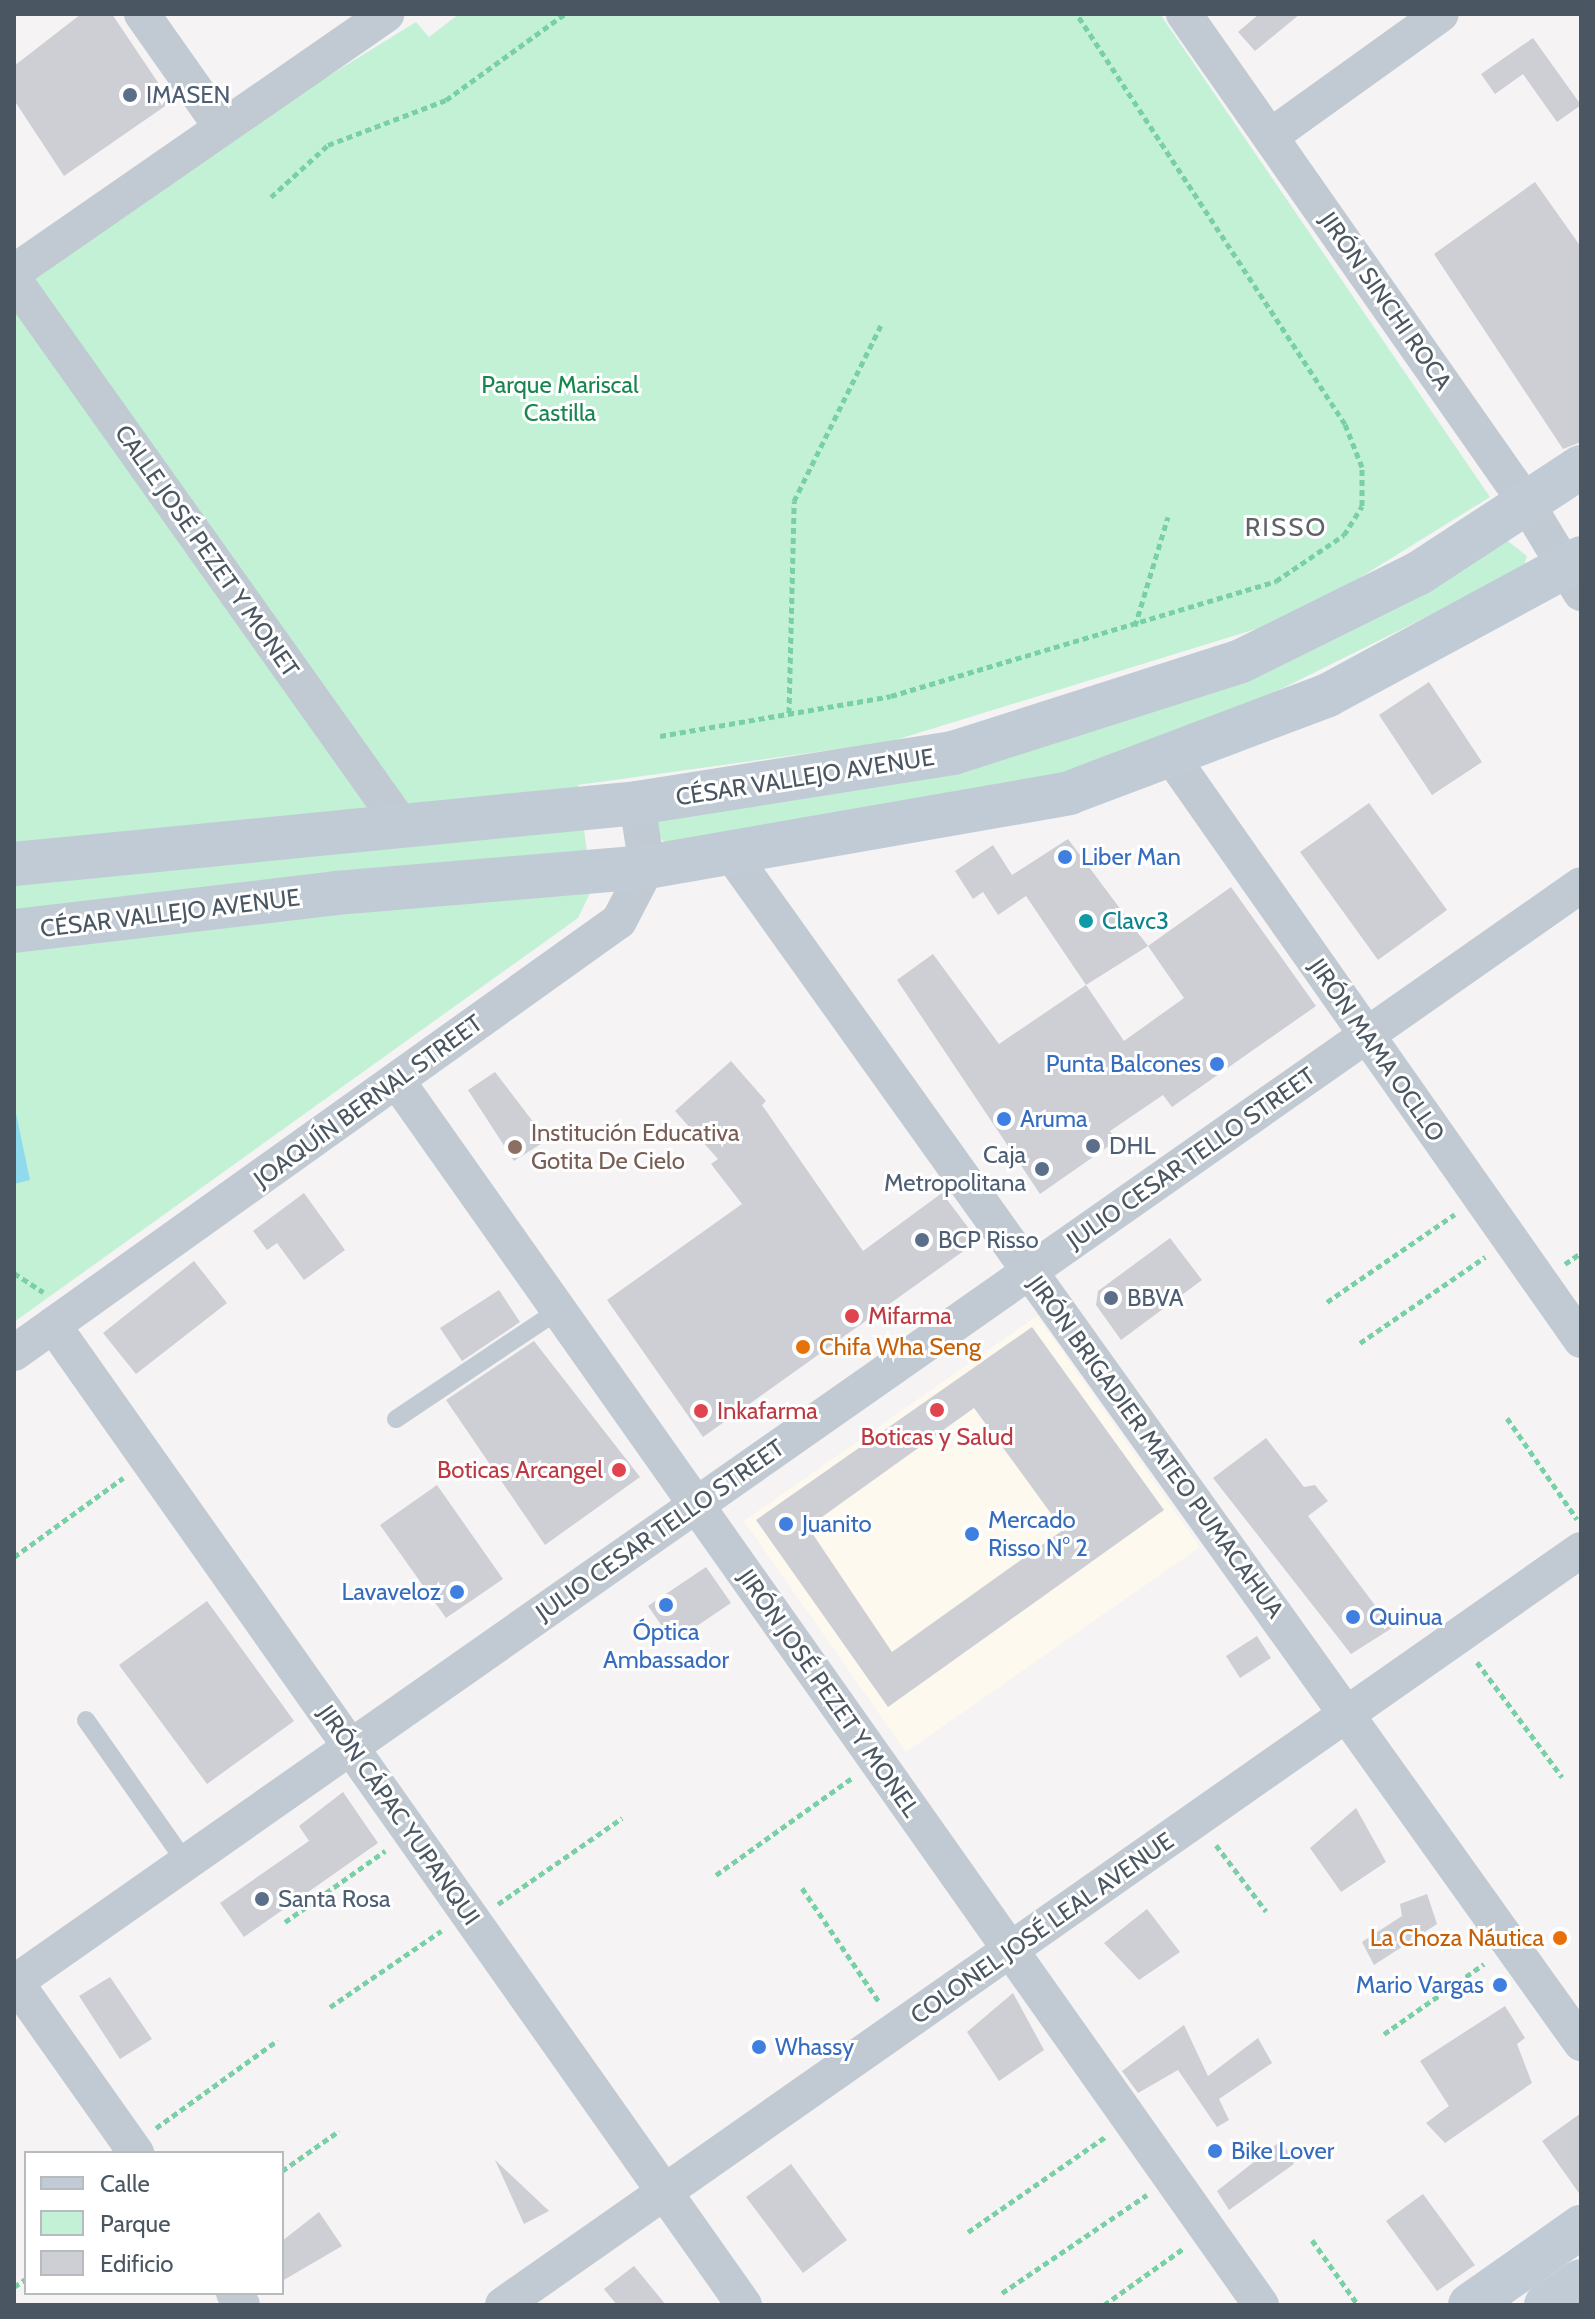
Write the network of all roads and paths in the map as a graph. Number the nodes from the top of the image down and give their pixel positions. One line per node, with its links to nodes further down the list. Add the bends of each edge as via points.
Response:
1 (142, 14): 7 (street)
2 (386, 14): 7 (street)
3 (565, 14): 9 (path, via 446,100 328,145)
4 (1077, 14): 17 (path, via 1240,255 1345,424 1362,467 1362,506 1344,535 1302,570)
5 (1184, 14): 8 (street, JIRÓN SINCHI ROCA)
6 (1441, 14): 8 (street)
7 (222, 128): 10 (street)
8 (1271, 136): 14 (street, JIRÓN SINCHI ROCA)
9 (271, 197)
10 (14, 272)
11 (14, 280): 22 (street, CALLE JOSÉ PEZET Y MONET)
12 (881, 325): 18 (path, via 794,501)
13 (1581, 467): 14 (main road, CÉSAR VALLEJO AVENUE)
14 (1527, 504): 16 (street, JIRÓN SINCHI ROCA); 21 (main road, CÉSAR VALLEJO AVENUE, via 1323,622 1141,696 953,753)
15 (1168, 517): 17 (path)
16 (1575, 573): 20 (main road, CÉSAR VALLEJO AVENUE, via 1328,695)
17 (1135, 627): 18 (path, via 891,696)
18 (789, 713): 19 (path)
19 (660, 736)
20 (1173, 759): 23 (main road, CÉSAR VALLEJO AVENUE, via 1069,793); 28 (street, JIRÓN MAMA OCLLO)
21 (637, 803): 22 (main road, CÉSAR VALLEJO AVENUE); 25 (street)
22 (400, 823): 24 (main road, CÉSAR VALLEJO AVENUE)
23 (730, 852): 25 (main road, CÉSAR VALLEJO AVENUE); 32 (street, JIRÓN BRIGADIER MATEO PUMACAHUA)
24 (14, 864)
25 (647, 867): 27 (main road, CÉSAR VALLEJO AVENUE, via 336,893); 29 (street, JOAQUÍN BERNAL STREET, via 619,921)
26 (1581, 885): 28 (street, JULIO CESAR TELLO STREET)
27 (14, 931)
28 (1367, 1035): 30 (street, JIRÓN MAMA OCLLO); 32 (street, JULIO CESAR TELLO STREET)
29 (397, 1081): 34 (street, JIRÓN JOSÉ PEZET Y MONEL); 35 (street, JOAQUÍN BERNAL STREET)
30 (1480, 1196): 31 (street, JIRÓN MAMA OCLLO); 33 (path)
31 (1510, 1240): 36 (street, JIRÓN MAMA OCLLO); 37 (path)
32 (1030, 1271): 42 (street, JULIO CESAR TELLO STREET); 47 (street, JIRÓN BRIGADIER MATEO PUMACAHUA)
33 (1327, 1302)
34 (559, 1310): 40 (lane); 42 (street, JIRÓN JOSÉ PEZET Y MONEL)
35 (53, 1325): 38 (street, JOAQUÍN BERNAL STREET); 41 (street, JIRÓN CÁPAC YUPANQUI)
36 (1581, 1340)
37 (1360, 1343)
38 (14, 1353)
39 (1507, 1418): 43 (path)
40 (396, 1419)
41 (148, 1459): 45 (path); 49 (street, JIRÓN CÁPAC YUPANQUI)
42 (696, 1505): 49 (street, JULIO CESAR TELLO STREET); 50 (street, JIRÓN JOSÉ PEZET Y MONEL)
43 (1581, 1524)
44 (1581, 1550): 46 (street, COLONEL JOSÉ LEAL AVENUE)
45 (14, 1557)
46 (1458, 1636): 47 (street, COLONEL JOSÉ LEAL AVENUE); 51 (path)
47 (1346, 1715): 53 (street, COLONEL JOSÉ LEAL AVENUE); 61 (street, JIRÓN BRIGADIER MATEO PUMACAHUA)
48 (86, 1720): 55 (lane)
49 (351, 1747): 54 (street, JIRÓN CÁPAC YUPANQUI); 55 (street, JULIO CESAR TELLO STREET)
50 (877, 1761): 56 (path); 62 (street, JIRÓN JOSÉ PEZET Y MONEL)
51 (1562, 1777)
52 (622, 1818): 59 (path)
53 (1197, 1819): 58 (path); 62 (street, COLONEL JOSÉ LEAL AVENUE)
54 (411, 1833): 59 (street, JIRÓN CÁPAC YUPANQUI); 60 (path)
55 (186, 1863): 63 (street, JULIO CESAR TELLO STREET)
56 (716, 1875)
57 (802, 1888): 65 (path)
58 (1266, 1911)
59 (470, 1917): 64 (path); 74 (street, JIRÓN CÁPAC YUPANQUI)
60 (285, 1922)
61 (1511, 1945): 66 (path); 68 (street, JIRÓN BRIGADIER MATEO PUMACAHUA)
62 (1010, 1950): 65 (street, COLONEL JOSÉ LEAL AVENUE); 69 (street, JIRÓN JOSÉ PEZET Y MONEL)
63 (14, 1982): 71 (street)
64 (330, 2007)
65 (898, 2029): 74 (street, COLONEL JOSÉ LEAL AVENUE)
66 (1384, 2034)
67 (278, 2040): 71 (path)
68 (1581, 2043)
69 (1130, 2120): 73 (street, JIRÓN JOSÉ PEZET Y MONEL); 77 (path)
70 (339, 2131): 72 (path)
71 (134, 2150)
72 (284, 2170)
73 (1171, 2178): 76 (street, JIRÓN JOSÉ PEZET Y MONEL); 80 (path)
74 (664, 2193): 81 (street, COLONEL JOSÉ LEAL AVENUE); 82 (street, JIRÓN CÁPAC YUPANQUI)
75 (1581, 2227): 86 (main road)
76 (1208, 2231): 83 (path); 84 (street, JIRÓN JOSÉ PEZET Y MONEL)
77 (968, 2232)
78 (1312, 2240): 85 (path)
79 (1581, 2281): 87 (main road)
80 (1002, 2293)
81 (503, 2305)
82 (744, 2305)
83 (1104, 2305)
84 (1261, 2305)
85 (1358, 2305)
86 (1470, 2305)
87 (1546, 2305)

